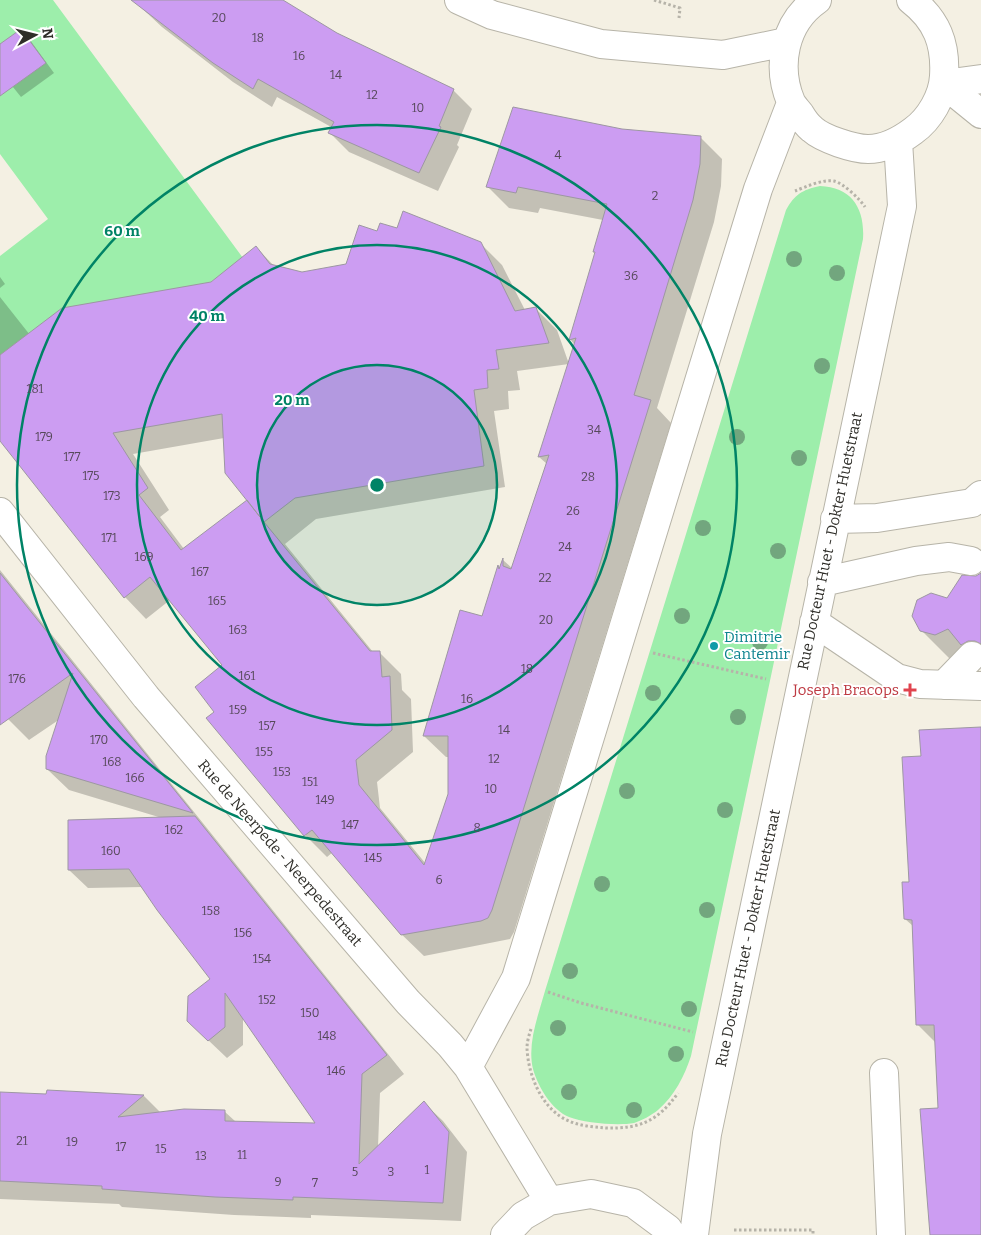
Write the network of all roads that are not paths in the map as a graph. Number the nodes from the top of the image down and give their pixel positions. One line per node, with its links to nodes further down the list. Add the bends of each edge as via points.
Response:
1 (459, 0): 4 (street, via 492,15 601,44 723,56)
2 (817, 0): 4 (street, via 796,22)
3 (922, 3): 6 (street, via 938,32 943,49)
4 (786, 42): 7 (street, via 783,73)
5 (981, 79): 6 (street)
6 (944, 84): 8 (street); 9 (street, via 934,107 919,127)
7 (791, 103): 9 (street, via 812,129 842,144 869,149); 19 (street, via 758,189 516,978)
8 (981, 114)
9 (898, 141): 12 (street, Rue Docteur Huet - Dokter Huetstraat, via 902,206)
10 (981, 495): 12 (street, via 972,503 877,518)
11 (0, 512): 19 (street, Rue de Neerpede - Neerpedestraat, via 146,697 408,1002)
12 (835, 519): 14 (street, Rue Docteur Huet - Dokter Huetstraat)
13 (971, 562): 14 (street, via 949,557 916,561)
14 (822, 582): 15 (street, Rue Docteur Huet - Dokter Huetstraat)
15 (814, 622): 17 (street, via 897,678 920,684); 24 (street, Rue Docteur Huet - Dokter Huetstraat, via 707,1134)
16 (972, 656): 17 (street)
17 (944, 685): 18 (street)
18 (981, 686)
19 (468, 1067): 21 (street, Rue de Neerpede - Neerpedestraat)
20 (884, 1073): 25 (street)
21 (549, 1201): 22 (street, via 523,1216); 23 (street, via 591,1194 633,1203 668,1229)
22 (505, 1235)
23 (671, 1235)
24 (694, 1235)
25 (891, 1235)

